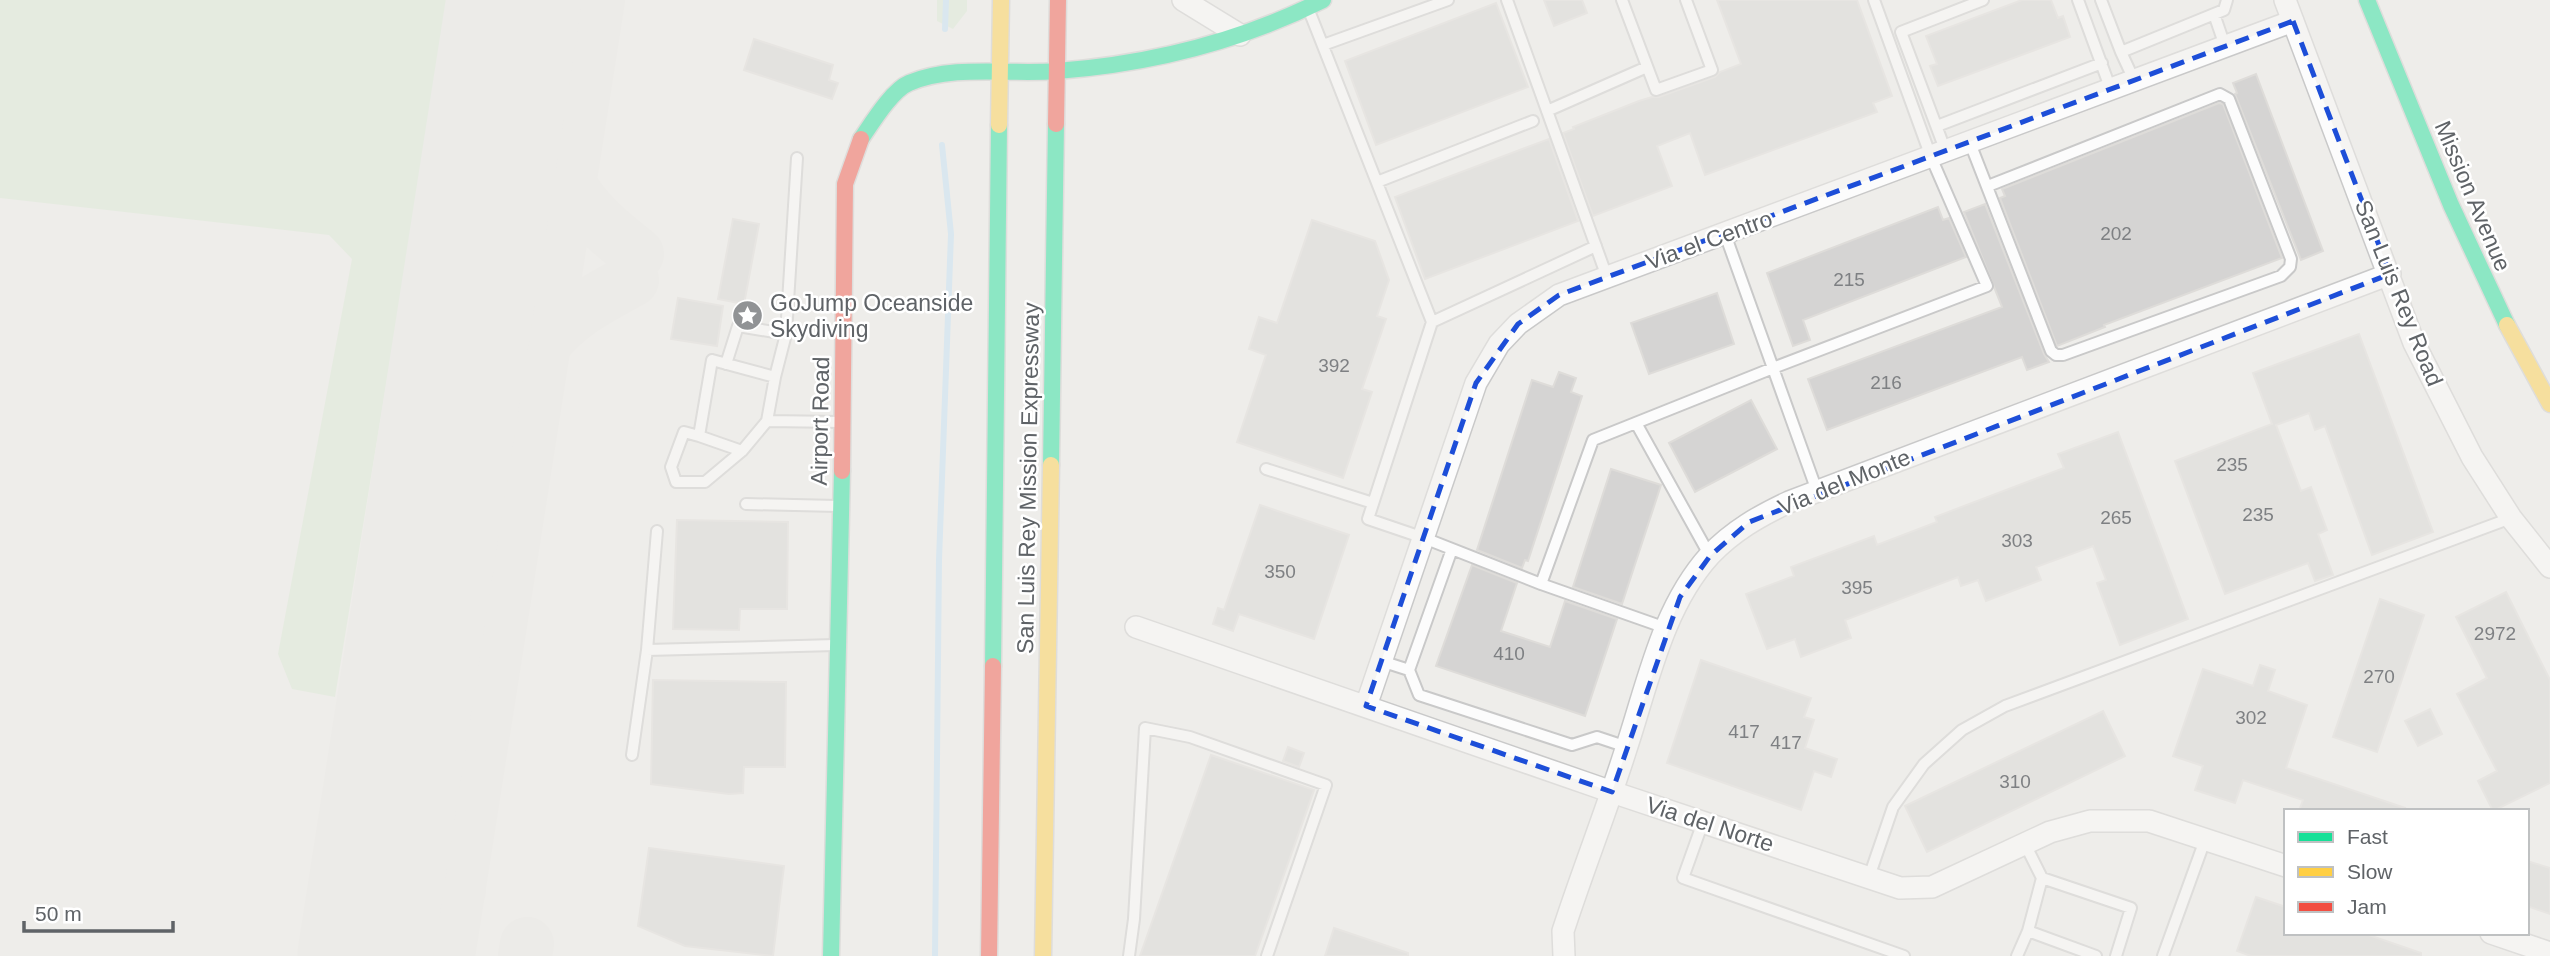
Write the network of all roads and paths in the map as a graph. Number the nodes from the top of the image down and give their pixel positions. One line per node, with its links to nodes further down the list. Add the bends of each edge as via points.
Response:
1 (1001, 0): 26 (main road, San Luis Rey Mission Expressway)
2 (1058, 0): 27 (main road, San Luis Rey Mission Expressway)
3 (1183, 0): 20 (street)
4 (1323, 0): 16 (main road, Airport Road)
5 (1448, 0): 21 (lane)
6 (1507, 0): 30 (lane)
7 (1622, 0): 25 (lane)
8 (1686, 0): 25 (lane, via 1712,70 1656,90)
9 (1874, 0): 34 (lane)
10 (1983, 0): 17 (lane)
11 (2078, 0): 24 (lane)
12 (2101, 0): 23 (lane)
13 (2227, 0): 18 (lane, via 2224,10)
14 (2285, 0): 19 (street, San Luis Rey Road)
15 (2367, 0): 47 (main road, Mission Avenue, via 2471,257)
16 (1306, 3): 20 (main road, Airport Road, via 1283,20); 21 (lane)
17 (1963, 4): 32 (lane, via 1901,32)
18 (2214, 14): 22 (lane); 23 (lane)
19 (2293, 21): 22 (street, Via el Centro); 40 (street, San Luis Rey Road)
20 (1240, 35): 27 (main road, Airport Road, via 1147,60)
21 (1323, 45): 36 (lane)
22 (2225, 46): 28 (street, Via el Centro)
23 (2121, 52): 28 (lane)
24 (2102, 63): 29 (lane); 32 (lane)
25 (1647, 67): 30 (lane)
26 (999, 71): 27 (main road, Airport Road); 49 (main road, Airport Road, via 936,74 906,84 861,139 845,184); 85 (main road, San Luis Rey Mission Expressway)
27 (1057, 71): 86 (main road, San Luis Rey Mission Expressway)
28 (2134, 80): 29 (street, Via el Centro)
29 (2111, 90): 33 (street, Via el Centro)
30 (1546, 111): 39 (lane)
31 (1533, 121): 36 (lane)
32 (1937, 126): 34 (lane)
33 (1970, 143): 34 (street, Via el Centro); 37 (lane)
34 (1938, 155): 38 (street, Via el Centro); 45 (lane, via 1987,286)
35 (797, 158): 43 (lane)
36 (1377, 182): 42 (lane)
37 (1988, 186): 37 (lane, via 2056,355 2281,276 2290,267 2291,259 2229,99 2220,94)
38 (1725, 233): 41 (street, Via el Centro); 45 (lane)
39 (1596, 246): 41 (lane); 42 (lane)
40 (2390, 274): 54 (street, Via del Monte); 58 (street, San Luis Rey Road, via 2414,343 2472,457)
41 (1607, 277): 60 (street, Via el Centro, via 1559,295 1499,344 1476,383)
42 (1432, 322): 55 (lane)
43 (786, 334): 44 (lane, via 738,326); 46 (lane)
44 (726, 364): 46 (lane); 51 (lane, via 712,360)
45 (1773, 368): 50 (lane); 54 (lane)
46 (775, 377): 48 (lane)
47 (2550, 404)
48 (766, 421): 49 (lane); 52 (lane)
49 (843, 422): 57 (main road, Airport Road)
50 (1636, 423): 62 (lane); 64 (lane, via 1592,440)
51 (699, 436): 52 (lane); 52 (lane, via 684,432 671,467 676,482 705,482)
52 (742, 450)
53 (1266, 468): 55 (lane)
54 (1817, 491): 62 (street, Via del Monte, via 1749,522)
55 (1373, 503): 60 (lane, via 1368,519)
56 (746, 504): 57 (lane)
57 (841, 506): 67 (main road, Airport Road)
58 (2511, 517): 63 (street, San Luis Rey Road); 79 (lane, via 2005,706 1962,730 1924,764 1893,807)
59 (657, 531): 68 (lane)
60 (1424, 538): 61 (lane); 69 (street, Via el Centro)
61 (1452, 549): 64 (lane); 70 (lane)
62 (1710, 556): 66 (street, Via del Monte, via 1680,597)
63 (2550, 567)
64 (1541, 584): 66 (lane)
65 (1136, 627): 71 (street, Via del Norte)
66 (1665, 628): 72 (street, Via del Monte)
67 (838, 645): 68 (lane); 84 (main road, Airport Road)
68 (647, 650): 73 (lane)
69 (1381, 661): 70 (lane); 71 (street, Via el Centro)
70 (1409, 670): 72 (lane, via 1419,695 1572,746 1597,737)
71 (1366, 706): 74 (street, Via del Norte)
72 (1627, 747): 74 (street, Via del Monte)
73 (632, 755)
74 (1612, 792): 75 (street, Via del Norte); 89 (street, Via del Monte, via 1563,931)
75 (1703, 822): 79 (street, Via del Norte); 90 (lane, via 1683,878)
76 (2205, 840): 77 (street, Via del Norte, via 2150,821 2090,821); 78 (street, Via del Norte); 94 (lane)
77 (2025, 844): 79 (street, Via del Norte, via 1932,887 1900,888); 80 (lane)
78 (2284, 865)
79 (1869, 877)
80 (2042, 878): 81 (lane); 93 (lane, via 2131,908)
81 (2028, 931): 91 (lane); 92 (lane)
82 (2496, 935): 83 (street)
83 (2543, 953)
84 (831, 956)
85 (989, 956)
86 (1043, 956)
87 (1129, 956): 88 (lane, via 1145,728 1190,737 1326,785)
88 (1267, 956)
89 (1564, 956)
90 (1904, 956)
91 (2017, 956)
92 (2096, 956)
93 (2116, 956)
94 (2163, 956)

